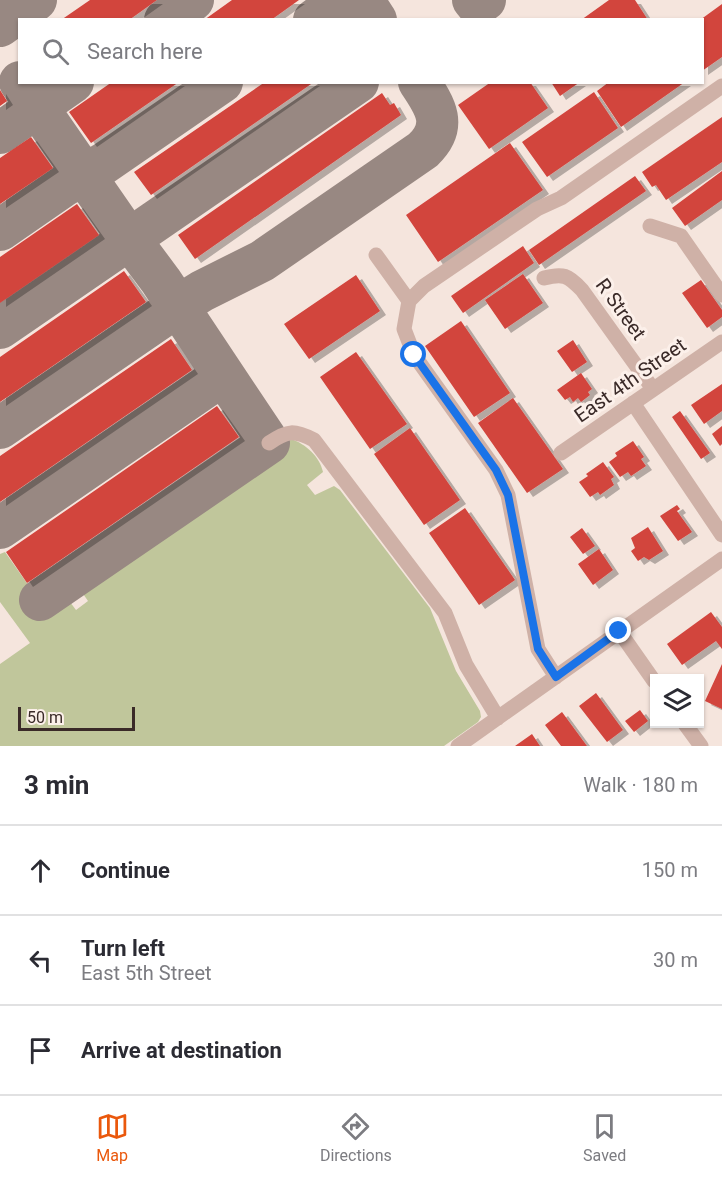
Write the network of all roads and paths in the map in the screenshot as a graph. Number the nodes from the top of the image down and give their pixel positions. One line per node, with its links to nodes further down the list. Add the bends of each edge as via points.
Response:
1 (722, 86): 6 (street, via 561,198 537,209 423,286)
2 (650, 226): 5 (street, via 681,236)
3 (376, 255): 6 (street)
4 (544, 278): 8 (street, R Street, via 558,274 572,279)
5 (722, 295)
6 (409, 301): 16 (street, via 404,329 414,355 496,470 508,495 538,649)
7 (722, 342): 8 (street, East 4th Street)
8 (653, 389): 9 (street, East 4th Street)
9 (633, 403): 11 (street, East 4th Street); 12 (street)
10 (269, 443): 17 (street, via 285,432 300,433 319,446 445,613 466,665)
11 (561, 453)
12 (722, 534)
13 (722, 559): 14 (street)
14 (619, 631): 15 (street); 16 (street)
15 (650, 675)
16 (556, 677): 17 (street)
17 (498, 718): 19 (street)
18 (688, 728): 20 (street)
19 (459, 746)
20 (701, 746)

